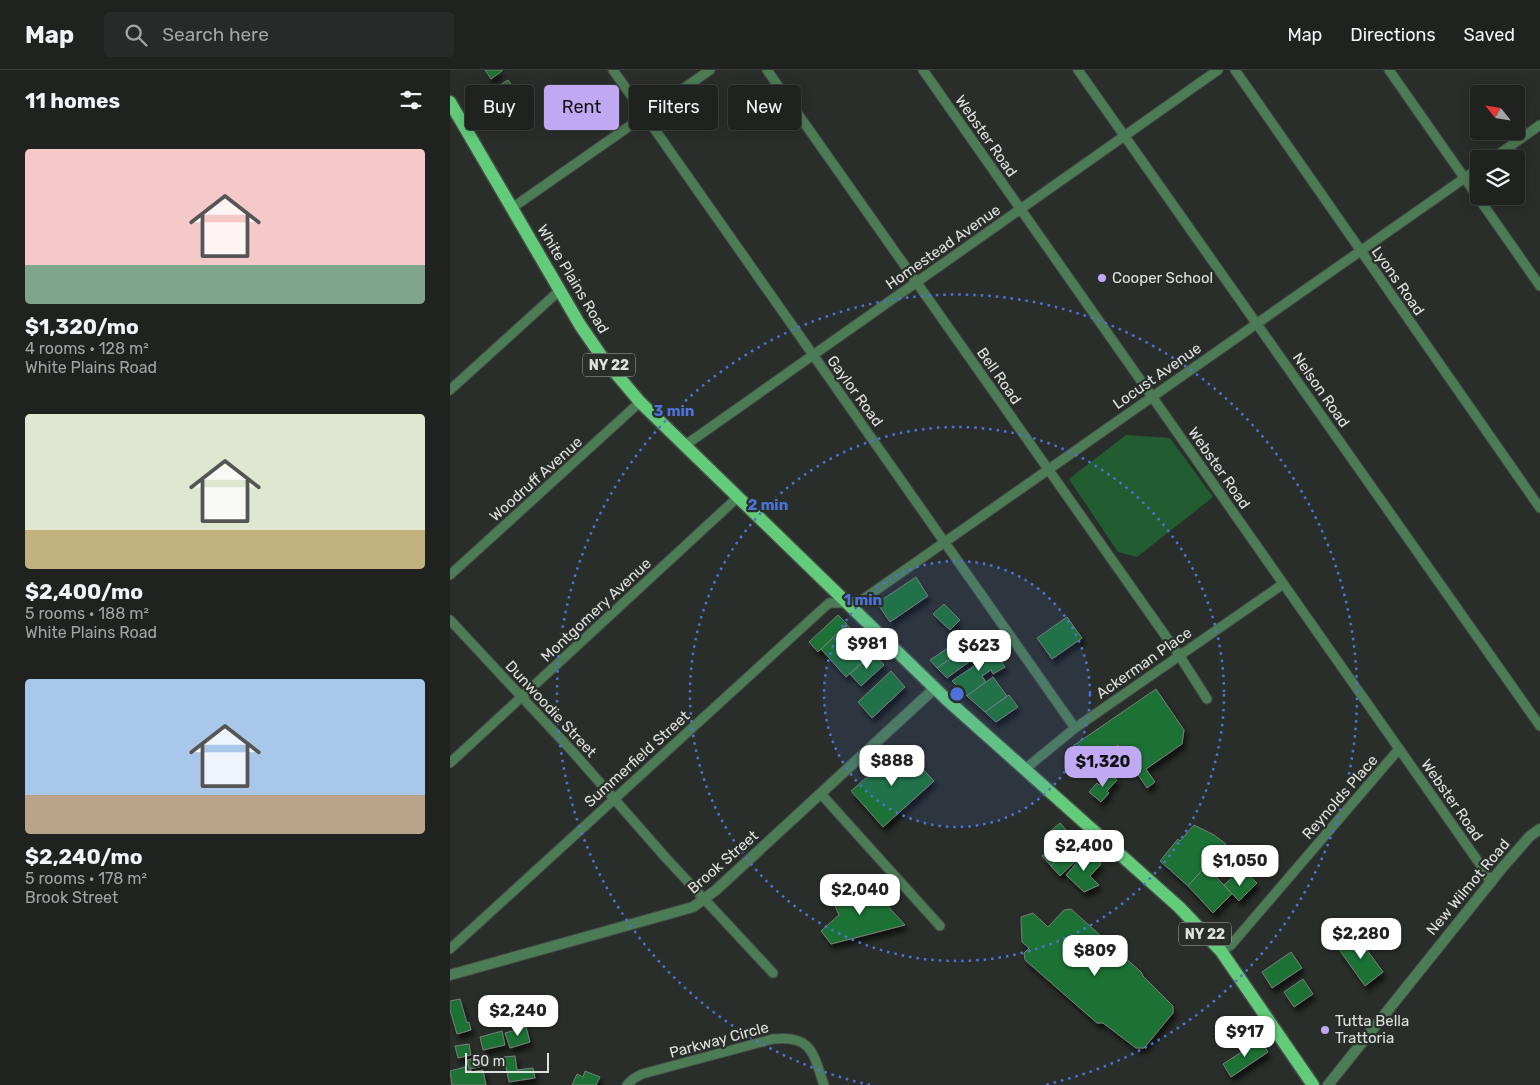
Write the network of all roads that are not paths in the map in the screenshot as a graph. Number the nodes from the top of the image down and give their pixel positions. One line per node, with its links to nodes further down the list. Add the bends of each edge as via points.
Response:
1 (613, 70): 10 (street, Gaylor Road)
2 (710, 70): 9 (street)
3 (768, 70): 22 (street, Bell Road)
4 (923, 70): 20 (street, Webster Road)
5 (1078, 70): 15 (street, Nelson Road)
6 (1218, 70): 15 (street, Homestead Avenue)
7 (1234, 70): 21 (street, Lyons Road)
8 (1389, 70): 18 (street)
9 (689, 85)
10 (629, 93)
11 (451, 106): 19 (main road, White Plains Road / NY 22)
12 (1540, 125): 16 (street)
13 (629, 127): 19 (street)
14 (655, 130): 26 (street, Gaylor Road)
15 (1124, 136): 20 (street, Homestead Avenue); 25 (street, Nelson Road)
16 (1505, 150)
17 (1470, 174): 18 (street, Locust Avenue)
18 (1464, 178): 21 (street, Locust Avenue); 23 (street)
19 (512, 208): 24 (main road, White Plains Road / NY 22)
20 (1021, 209): 22 (street, Homestead Avenue); 28 (street, Webster Road)
21 (1359, 250): 25 (street, Locust Avenue); 33 (street, Lyons Road)
22 (917, 282): 26 (street, Homestead Avenue); 31 (street, Bell Road)
23 (1540, 286)
24 (559, 291): 27 (street); 29 (main road, White Plains Road / NY 22, via 602,357)
25 (1257, 323): 28 (street, Locust Avenue); 43 (street, Nelson Road)
26 (812, 356): 30 (street, Homestead Avenue); 34 (street, Gaylor Road)
27 (450, 390)
28 (1152, 396): 31 (street, Locust Avenue); 36 (street, Webster Road)
29 (640, 402): 30 (main road, White Plains Road / NY 22); 35 (street, Woodruff Avenue)
30 (684, 446): 32 (main road, White Plains Road / NY 22)
31 (1047, 470): 34 (street, Locust Avenue); 39 (street, Bell Road)
32 (738, 498): 37 (main road, White Plains Road / NY 22); 41 (street, Montgomery Avenue)
33 (1540, 508)
34 (946, 541): 37 (street, Locust Avenue, via 862,600); 44 (street, Gaylor Road)
35 (450, 575)
36 (1283, 584): 39 (street, Ackerman Place); 45 (street, Webster Road)
37 (848, 603): 40 (main road, White Plains Road / NY 22); 49 (street, Summerfield Street, via 829,603)
38 (450, 620): 41 (street, Dunwoodie Street)
39 (1179, 655): 42 (street, Bell Road); 44 (street, Ackerman Place)
40 (935, 688): 47 (main road, White Plains Road / NY 22); 48 (street, Brook Street)
41 (521, 698): 46 (street, Montgomery Avenue); 49 (street, Dunwoodie Street)
42 (1207, 699)
43 (1540, 726)
44 (1075, 728): 47 (street, Ackerman Place)
45 (1400, 749): 51 (street, Webster Road); 55 (street, Reynolds Place, via 1237,938)
46 (450, 763)
47 (1025, 769): 55 (main road, White Plains Road / NY 22, via 1179,907)
48 (821, 794): 52 (street, Brook Street); 53 (street)
49 (614, 798): 52 (street, Dunwoodie Street); 54 (street, Summerfield Street)
50 (1539, 832): 51 (street, New Wilmot Road, via 1510,858)
51 (1491, 883): 61 (street, New Wilmot Road)
52 (705, 899): 56 (street, Dunwoodie Street); 57 (street, Brook Street, via 682,911)
53 (940, 926)
54 (450, 949)
55 (1221, 952): 60 (main road, White Plains Road / NY 22)
56 (773, 973)
57 (450, 975)
58 (628, 1085): 59 (street, Parkway Circle, via 642,1074 785,1038 796,1039 808,1046)
59 (824, 1085)
60 (1313, 1085)
61 (1328, 1085)

